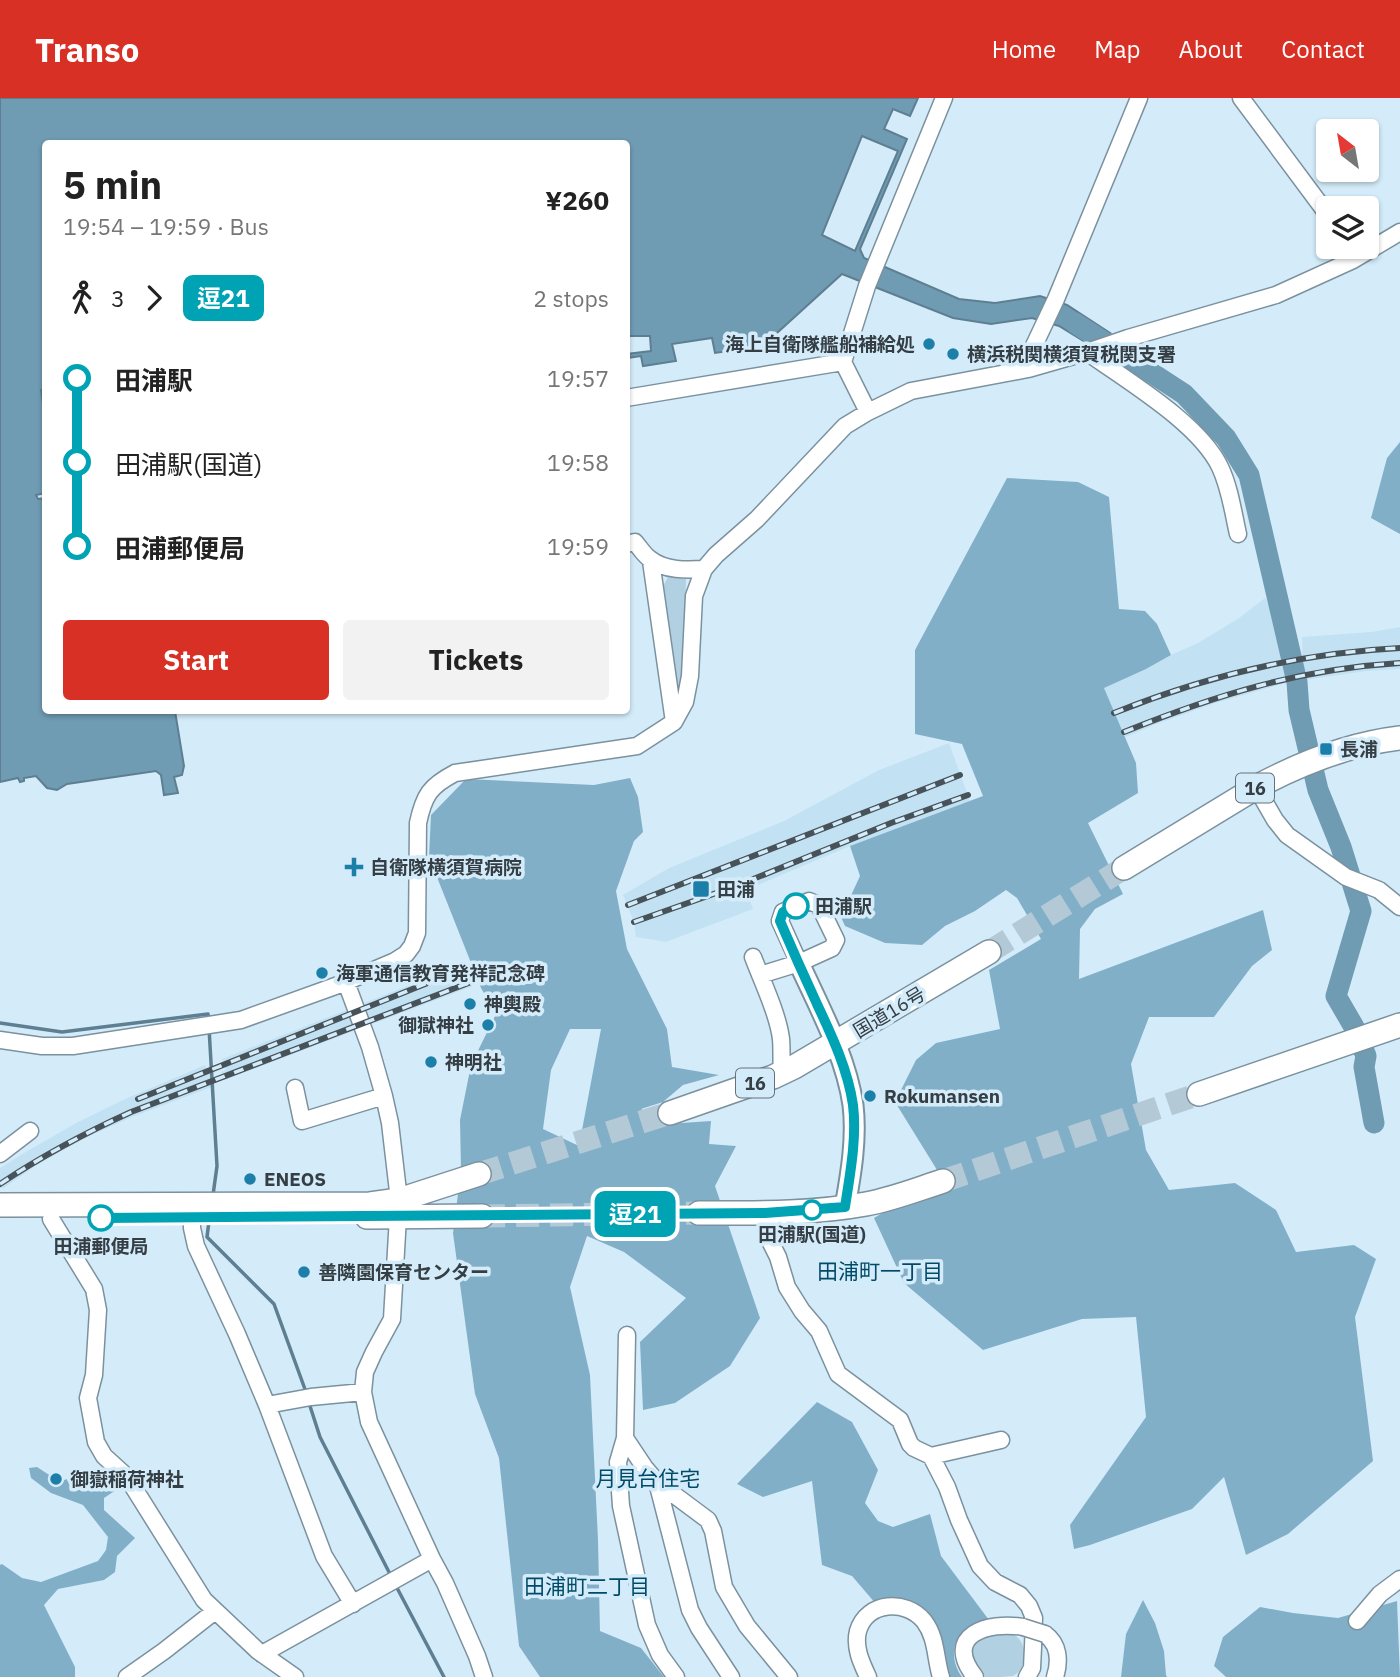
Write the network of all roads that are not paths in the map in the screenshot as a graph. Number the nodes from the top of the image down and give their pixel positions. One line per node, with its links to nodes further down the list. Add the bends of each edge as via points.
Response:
1 (944, 98): 9 (street, via 867,286)
2 (1139, 98): 10 (street, via 1031,352)
3 (1241, 98): 4 (street)
4 (1316, 199)
5 (1400, 232): 6 (street)
6 (1379, 241)
7 (1339, 259): 8 (street, via 1276,295)
8 (1091, 351): 10 (street); 13 (street, via 1202,440 1226,482)
9 (843, 362): 11 (street); 12 (street)
10 (1032, 367): 12 (street, via 911,391)
11 (630, 397)
12 (868, 412): 16 (street, via 845,426)
13 (1238, 534)
14 (630, 543): 15 (street, via 635,542)
15 (651, 561): 16 (street, via 680,570); 17 (street)
16 (704, 569): 17 (street, via 694,596 685,702)
17 (674, 722): 26 (street, via 637,746 455,773 439,781 429,791 418,822 417,933 412,946 395,961)
18 (1400, 738): 19 (highway, 16, via 1312,759)
19 (1256, 787): 20 (highway, 16); 21 (street, via 1287,835 1346,877 1379,890)
20 (1124, 868)
21 (1400, 907)
22 (989, 952): 29 (highway, 国道16号 / 16)
23 (753, 957): 25 (street)
24 (799, 963): 25 (street); 29 (main road)
25 (760, 975): 30 (street, via 781,1039)
26 (346, 982): 28 (street, via 241,1020 73,1046); 33 (street)
27 (1400, 1025): 32 (highway)
28 (0, 1040)
29 (835, 1044): 30 (highway, 国道16号 / 16); 40 (main road, via 853,1105)
30 (782, 1073): 34 (highway, 国道16号 / 16)
31 (295, 1088): 33 (street, via 302,1121)
32 (1199, 1094)
33 (384, 1096): 41 (street)
34 (670, 1113)
35 (30, 1131): 36 (street)
36 (0, 1154)
37 (480, 1174): 41 (highway)
38 (943, 1181): 40 (highway)
39 (0, 1205): 42 (highway)
40 (845, 1207): 44 (highway)
41 (398, 1208): 42 (highway, via 370,1204); 45 (highway); 49 (street, via 392,1319 365,1372)
42 (202, 1211): 47 (highway); 50 (street, via 196,1246)
43 (699, 1213): 44 (highway)
44 (765, 1213): 53 (street, via 787,1287 819,1331 838,1374 900,1420 910,1444)
45 (482, 1216)
46 (0, 1219): 47 (highway)
47 (51, 1219): 58 (street, via 94,1289 99,1310 88,1398 96,1442 127,1477)
48 (627, 1335): 51 (street)
49 (363, 1392): 50 (street); 55 (street, via 369,1422)
50 (267, 1405): 57 (street, via 324,1556)
51 (625, 1438): 54 (street); 64 (street, via 618,1462 621,1506 648,1625 660,1656)
52 (1000, 1440): 53 (street)
53 (931, 1456): 70 (street, via 980,1566 1029,1605 1034,1618 1032,1668)
54 (657, 1482): 65 (street, via 690,1610); 66 (street, via 708,1520 724,1587 747,1626)
55 (432, 1559): 57 (street); 63 (street)
56 (1400, 1579): 59 (street)
57 (353, 1604): 60 (street)
58 (215, 1611): 60 (street); 61 (street)
59 (1357, 1621)
60 (262, 1654): 62 (street)
61 (127, 1677)
62 (295, 1677)
63 (484, 1677)
64 (676, 1677)
65 (731, 1677)
66 (789, 1677)
67 (868, 1677): 68 (street, via 857,1646 858,1632 875,1611 891,1605 908,1609 924,1621)
68 (942, 1677)
69 (975, 1677): 71 (street, bridge, via 965,1659 967,1640 994,1625 1013,1625 1050,1638 1058,1652)
70 (1027, 1677)
71 (1055, 1677)

